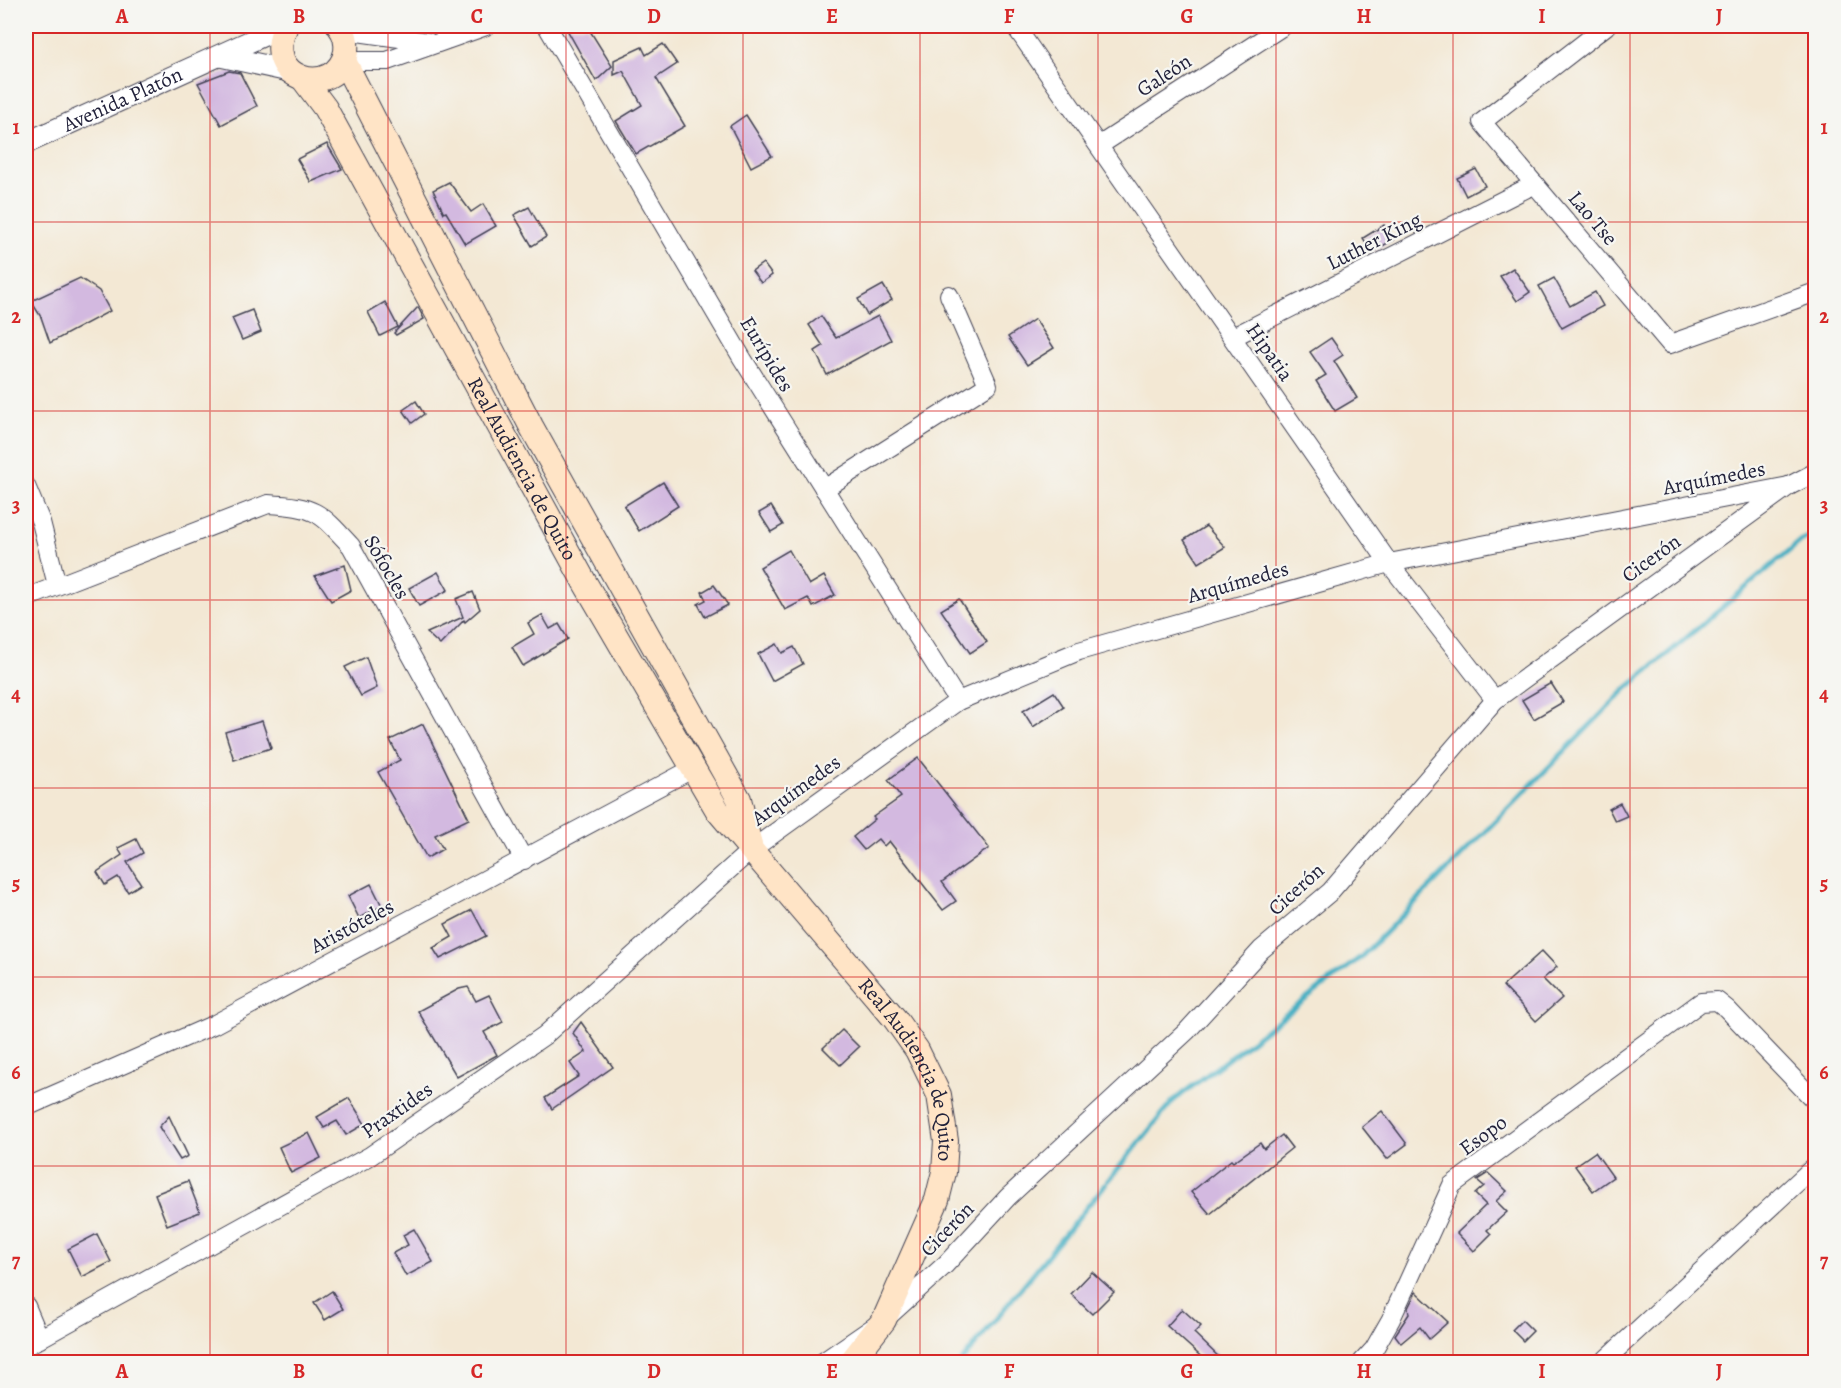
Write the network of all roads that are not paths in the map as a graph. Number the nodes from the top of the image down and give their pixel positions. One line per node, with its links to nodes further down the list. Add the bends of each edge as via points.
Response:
1 (285, 26): 9 (street, Avenida Platón); 11 (main road, Real Audiencia de Quito, via 279,40 280,57)
2 (486, 26): 8 (street)
3 (547, 26): 21 (street, Eurípides, via 742,358)
4 (1015, 26): 13 (street, Hipatia)
5 (1283, 26): 13 (street, Galeón)
6 (1606, 26): 14 (street, Lao Tse, via 1482,122)
7 (341, 28): 8 (street); 10 (main road, via 347,46)
8 (433, 43): 10 (street, via 387,61)
9 (220, 56): 11 (street); 12 (street, Avenida Platón)
10 (344, 61): 11 (main road, via 320,80); 28 (main road, Real Audiencia de Quito, via 531,426 739,800)
11 (296, 76): 27 (main road, Real Audiencia de Quito, via 325,108 585,583)
12 (26, 143)
13 (1100, 145): 17 (street, Hipatia)
14 (1535, 184): 15 (street, Lao Tse, via 1670,344); 17 (street, Luther King)
15 (1815, 291)
16 (949, 295): 21 (street, via 988,385)
17 (1233, 337): 22 (street, Hipatia)
18 (1815, 472): 20 (street, Cicerón)
19 (26, 486): 23 (street, via 41,522)
20 (1789, 486): 22 (street, Arquímedes); 25 (street, Cicerón)
21 (824, 489): 26 (street, Eurípides)
22 (1389, 563): 25 (street, Hipatia); 26 (street, Arquímedes, via 1078,651)
23 (57, 585): 24 (street, Sófocles); 29 (street, Sófocles, via 268,504 303,506 325,518 351,546)
24 (26, 598)
25 (1494, 700): 34 (street, Cicerón, via 1330,892 1261,951 1187,1031 1008,1197 946,1264)
26 (958, 701): 28 (street, Arquímedes)
27 (692, 769): 28 (main road, Real Audiencia de Quito, via 718,812); 29 (street, Aristóteles)
28 (751, 850): 34 (main road, Real Audiencia de Quito, via 895,1018 917,1050 939,1095 946,1141 938,1200); 35 (street, Praxtides, via 545,1035 370,1156)
29 (524, 860): 31 (street, Aristóteles, via 213,1025)
30 (1815, 1102): 38 (street, Esopo, via 1727,1008 1717,1001 1701,1002 1452,1185 1391,1319)
31 (26, 1107)
32 (1815, 1165): 39 (street)
33 (26, 1306): 35 (street)
34 (884, 1320): 36 (street, Cicerón); 37 (main road, Real Audiencia de Quito)
35 (33, 1342)
36 (823, 1362)
37 (851, 1362)
38 (1362, 1362)
39 (1603, 1362)

